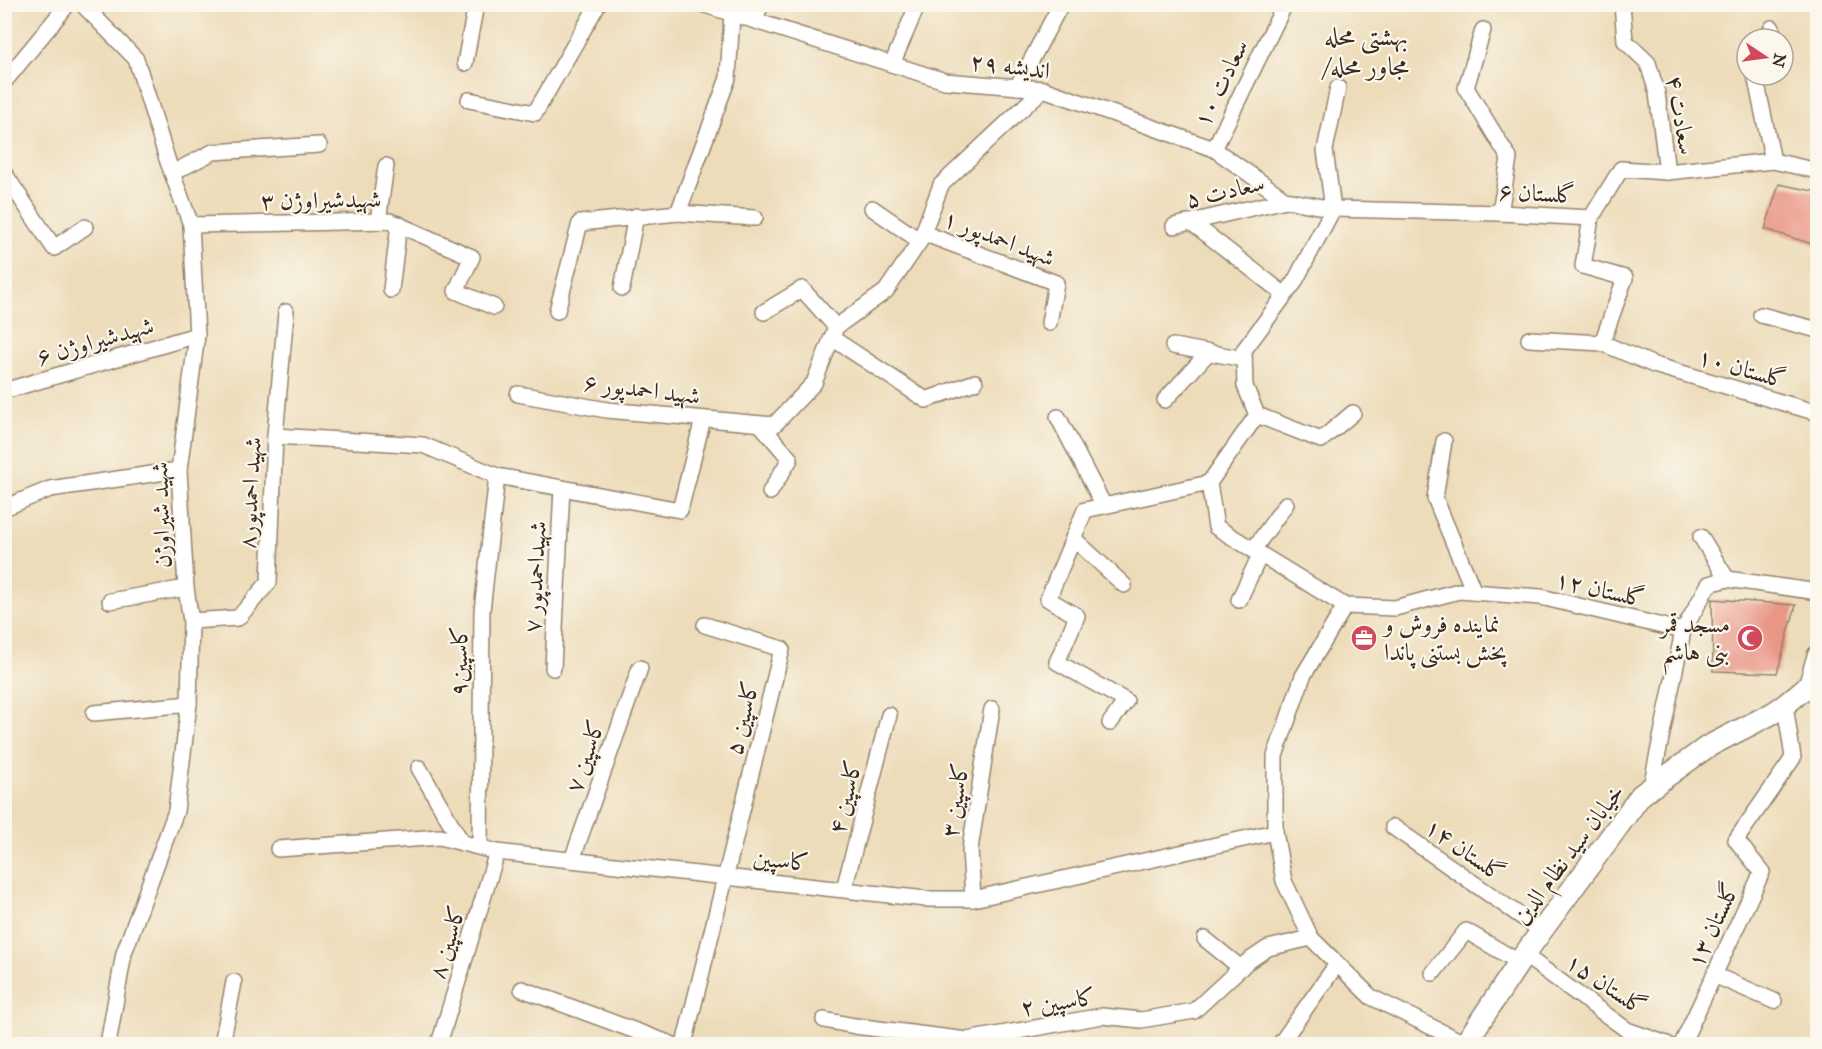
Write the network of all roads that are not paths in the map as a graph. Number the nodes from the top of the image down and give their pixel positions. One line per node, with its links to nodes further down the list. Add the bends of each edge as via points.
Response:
1 (68, 4): 16 (street)
2 (82, 4): 29 (street, شهید شیراوژن, via 136,59)
3 (476, 4): 14 (street)
4 (598, 4): 21 (street, via 535,113)
5 (702, 4): 11 (street, اندیشه ۲۹)
6 (762, 4): 12 (street)
7 (918, 4): 15 (street)
8 (1061, 4): 17 (street)
9 (1285, 4): 23 (street, سعادت ۱۰)
10 (1622, 4): 27 (street, سعادت ۴, via 1625,41 1648,63 1654,83)
11 (732, 14): 12 (street, اندیشه ۲۹); 33 (street, via 728,78)
12 (753, 20): 15 (street, اندیشه ۲۹)
13 (1483, 30): 34 (street, via 1466,88 1509,158)
14 (465, 63)
15 (892, 64): 17 (street, اندیشه ۲۹, via 945,81)
16 (4, 82)
17 (1017, 87): 20 (street, اندیشه ۲۹)
18 (1758, 87): 24 (street)
19 (1338, 88): 32 (street, via 1324,150)
20 (1043, 89): 23 (street, اندیشه ۲۹); 44 (street, via 941,184)
21 (469, 100)
22 (320, 146): 29 (street, via 213,152)
23 (1214, 149): 30 (street, اندیشه ۲۹)
24 (1773, 161): 26 (street, گلستان ۶); 27 (street, گلستان ۶)
25 (386, 166): 38 (street)
26 (1818, 171)
27 (1667, 172): 37 (street, گلستان ۶, via 1621,169)
28 (4, 173): 43 (street, via 54,248)
29 (172, 173): 41 (street, شهید شیراوژن)
30 (1286, 200): 32 (street, اندیشه ۲۹); 39 (street, سعادت ۵)
31 (872, 208): 44 (street)
32 (1333, 209): 34 (street, گلستان ۶); 47 (street)
33 (678, 213): 35 (street); 36 (street)
34 (1500, 213): 37 (street, گلستان ۶)
35 (636, 216): 45 (street); 49 (street, via 580,223)
36 (755, 218)
37 (1591, 218): 58 (street, via 1583,266 1625,278)
38 (378, 221): 40 (street, شهیدشیراوژن ۳); 41 (street, شهیدشیراوژن ۳)
39 (1191, 222): 42 (street, سعادت ۵); 47 (street)
40 (399, 224): 46 (street); 48 (street, شهیدشیراوژن ۳, via 472,257 456,291)
41 (191, 225): 56 (street, شهید شیراوژن)
42 (1174, 226)
43 (85, 227)
44 (921, 237): 53 (street, شهید احمدپور ۱, via 1056,283); 55 (street, via 886,291)
45 (622, 288)
46 (391, 290)
47 (1285, 295): 61 (street, via 1244,350)
48 (494, 307)
49 (557, 311)
50 (286, 312): 72 (street, شهید احمدپور۸)
51 (764, 312): 55 (street, via 802,289)
52 (1761, 315): 54 (street)
53 (1049, 323)
54 (1818, 330)
55 (834, 332): 62 (street, via 927,400); 71 (street, via 814,383 774,425)
56 (197, 335): 63 (street, شهیدشیراوژن ۶); 74 (street, شهید شیراوژن)
57 (1528, 339): 58 (street, گلستان ۱۰)
58 (1602, 343): 67 (street, گلستان ۱۰, via 1654,365)
59 (1173, 346): 60 (street)
60 (1209, 352): 61 (street); 65 (street)
61 (1244, 359): 68 (street, via 1245,386)
62 (975, 382)
63 (4, 391)
64 (518, 394): 70 (street, شهید احمدپور ۶, via 606,410)
65 (1165, 400)
66 (1353, 413): 68 (street, via 1320,440)
67 (1818, 413)
68 (1257, 416): 76 (street)
69 (1058, 417): 80 (street)
70 (703, 419): 71 (street, شهید احمدپور ۶); 77 (street, via 680,510)
71 (761, 425): 78 (street, via 790,459)
72 (275, 436): 75 (street, via 423,445); 93 (street, شهید احمدپور۸, via 269,582 238,618)
73 (1444, 441): 88 (street, via 1435,498)
74 (179, 470): 81 (street, via 50,489); 87 (street, شهید شیراوژن)
75 (497, 476): 77 (street); 110 (street, کاسپین۹, via 482,611)
76 (1209, 483): 80 (street); 84 (street, via 1216,527)
77 (562, 488): 97 (street, شهیداحمدپور ۷)
78 (770, 492)
79 (1286, 504): 84 (street)
80 (1104, 506): 83 (street, via 1085,510)
81 (4, 508)
82 (1701, 537): 85 (street)
83 (1073, 538): 86 (street); 104 (street, via 1048,599 1077,616 1057,662 1126,701)
84 (1256, 553): 90 (street); 92 (street)
85 (1727, 579): 89 (street); 95 (street, via 1709,584)
86 (1124, 585)
87 (186, 588): 91 (street); 93 (street, شهید شیراوژن)
88 (1474, 592): 92 (street, گلستان ۱۲, via 1459,591 1395,609); 95 (street, گلستان ۱۲, via 1541,597)
89 (1818, 592)
90 (1239, 600)
91 (110, 601)
92 (1345, 606): 108 (street, via 1303,676 1275,756)
93 (191, 621): 99 (street, شهید شیراوژن)
94 (705, 625): 114 (street, کاسپین ۵, via 782,649)
95 (1683, 632): 106 (street)
96 (1818, 656): 100 (main road, خیابان سید نظام الدین, via 1810,684)
97 (553, 668)
98 (640, 668): 113 (street, کاسپین ۷)
99 (189, 704): 102 (street); 129 (street, شهید شیراوژن, via 176,811 124,953)
100 (1785, 705): 106 (main road, خیابان سید نظام الدین, via 1707,747); 124 (street, گلستان ۱۳, via 1793,758 1736,840 1762,872)
101 (992, 709): 116 (street, کاسپین ۳, via 970,849)
102 (94, 712)
103 (889, 715): 115 (street, کاسپین ۴)
104 (1110, 723)
105 (419, 768): 109 (street)
106 (1652, 788): 117 (main road, خیابان سید نظام الدین, via 1641,795)
107 (1393, 827): 117 (street, گلستان ۱۴)
108 (1275, 832): 116 (street, کاسپین); 118 (street, via 1284,881)
109 (462, 843): 110 (street, کاسپین); 111 (street, کاسپین, via 441,837)
110 (480, 847): 112 (street, کاسپین)
111 (278, 849)
112 (498, 852): 113 (street, کاسپین); 131 (street, کاسپین ۸)
113 (572, 860): 114 (street, کاسپین)
114 (726, 876): 115 (street, کاسپین); 133 (street)
115 (844, 889): 116 (street, کاسپین, via 926,899)
116 (973, 899)
117 (1542, 931): 120 (main road, خیابان سید نظام الدین)
118 (1311, 938): 121 (street); 122 (street, کاسپین ۲, via 1268,948)
119 (1205, 939): 122 (street)
120 (1522, 959): 123 (street, گلستان ۱۵, via 1466,931); 135 (main road, خیابان سید نظام الدین); 136 (street, گلستان ۱۵, via 1627,1030)
121 (1337, 964): 134 (street); 135 (street, via 1371,997)
122 (1241, 968): 128 (street, کاسپین ۲, via 1194,1011 1141,1020 1102,1016 967,1040)
123 (1433, 973)
124 (1714, 975): 127 (street); 137 (street, گلستان ۱۳)
125 (234, 982): 130 (street)
126 (522, 989): 132 (street)
127 (1774, 1001)
128 (824, 1020)
129 (108, 1044)
130 (222, 1044)
131 (439, 1044)
132 (671, 1044)
133 (684, 1044)
134 (1280, 1044)
135 (1465, 1044)
136 (1667, 1044)
137 (1682, 1044)

